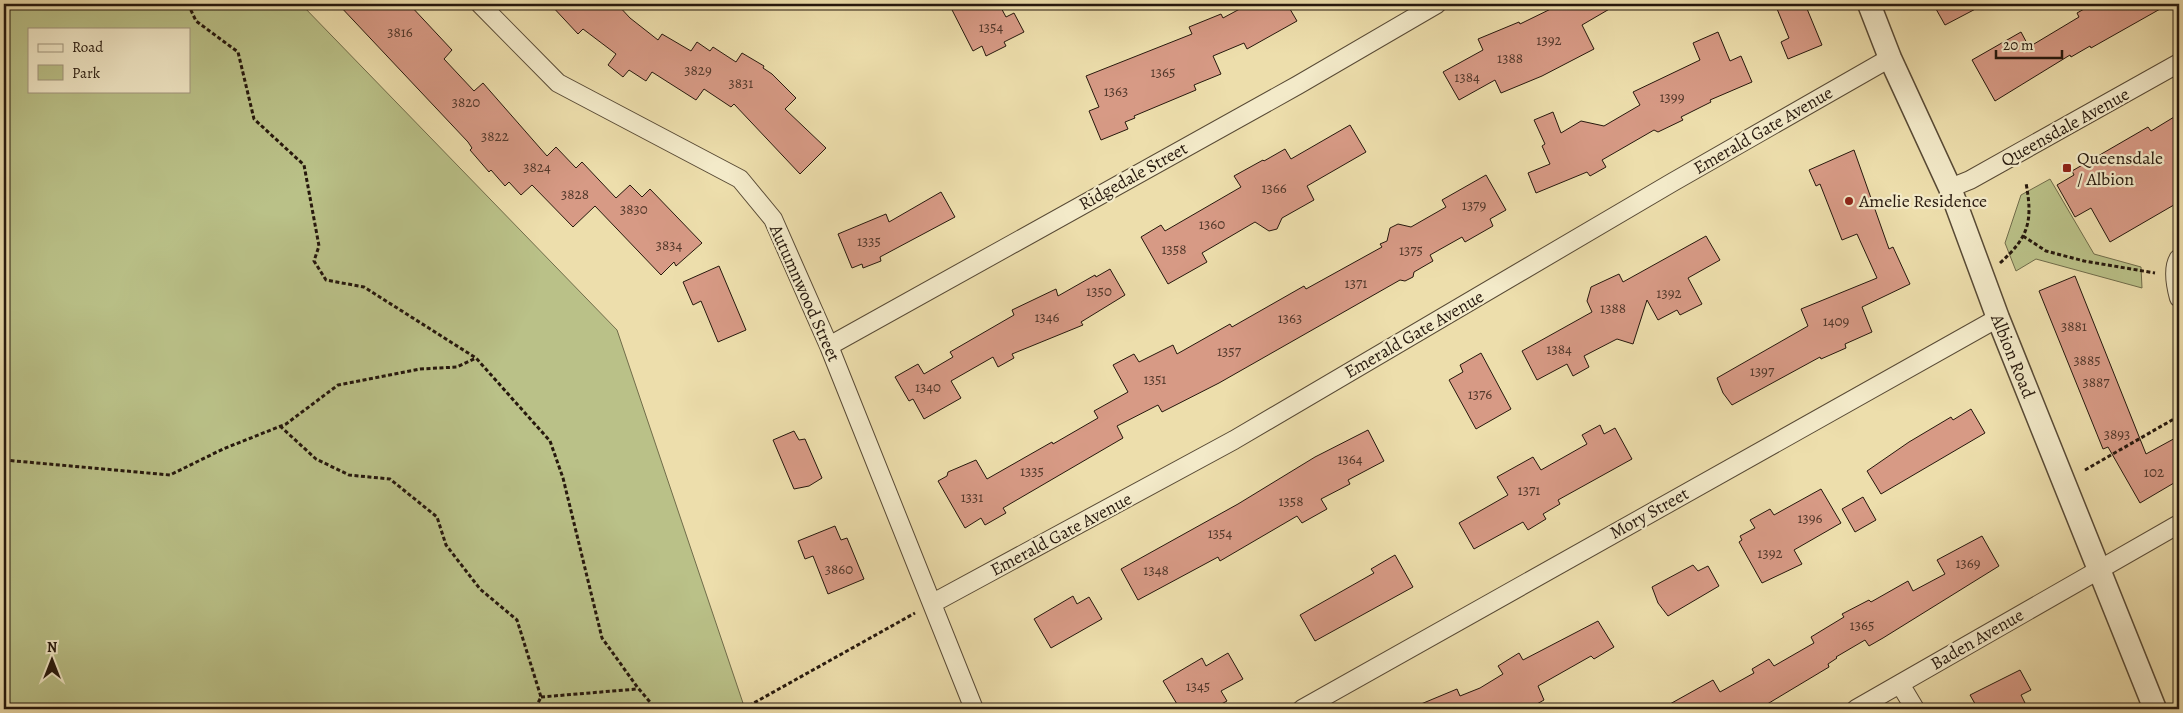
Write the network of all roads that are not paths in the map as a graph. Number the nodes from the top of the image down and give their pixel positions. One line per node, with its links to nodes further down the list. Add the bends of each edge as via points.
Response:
1 (480, 4): 10 (street, Autumnwood Street, via 558,84 740,178 773,219)
2 (1437, 4): 10 (street, Ridgedale Street)
3 (1869, 4): 4 (street, Albion Road)
4 (1890, 58): 6 (street, Albion Road); 13 (street, Emerald Gate Avenue, via 1234,440)
5 (2179, 63): 6 (street, Queensdale Avenue, via 1970,180)
6 (1950, 188): 9 (street, Albion Road)
7 (2178, 267): 8 (street)
8 (2179, 298)
9 (1998, 318): 12 (street, Albion Road); 16 (street, Mory Street)
10 (829, 346): 13 (street, Autumnwood Street)
11 (2179, 524): 12 (street, Baden Avenue)
12 (2098, 569): 14 (street, Baden Avenue); 19 (street, Albion Road)
13 (932, 603): 15 (street, Autumnwood Street)
14 (1900, 684): 17 (street, Baden Avenue); 18 (street)
15 (974, 709)
16 (1302, 709)
17 (1856, 709)
18 (1915, 709)
19 (2155, 709)

